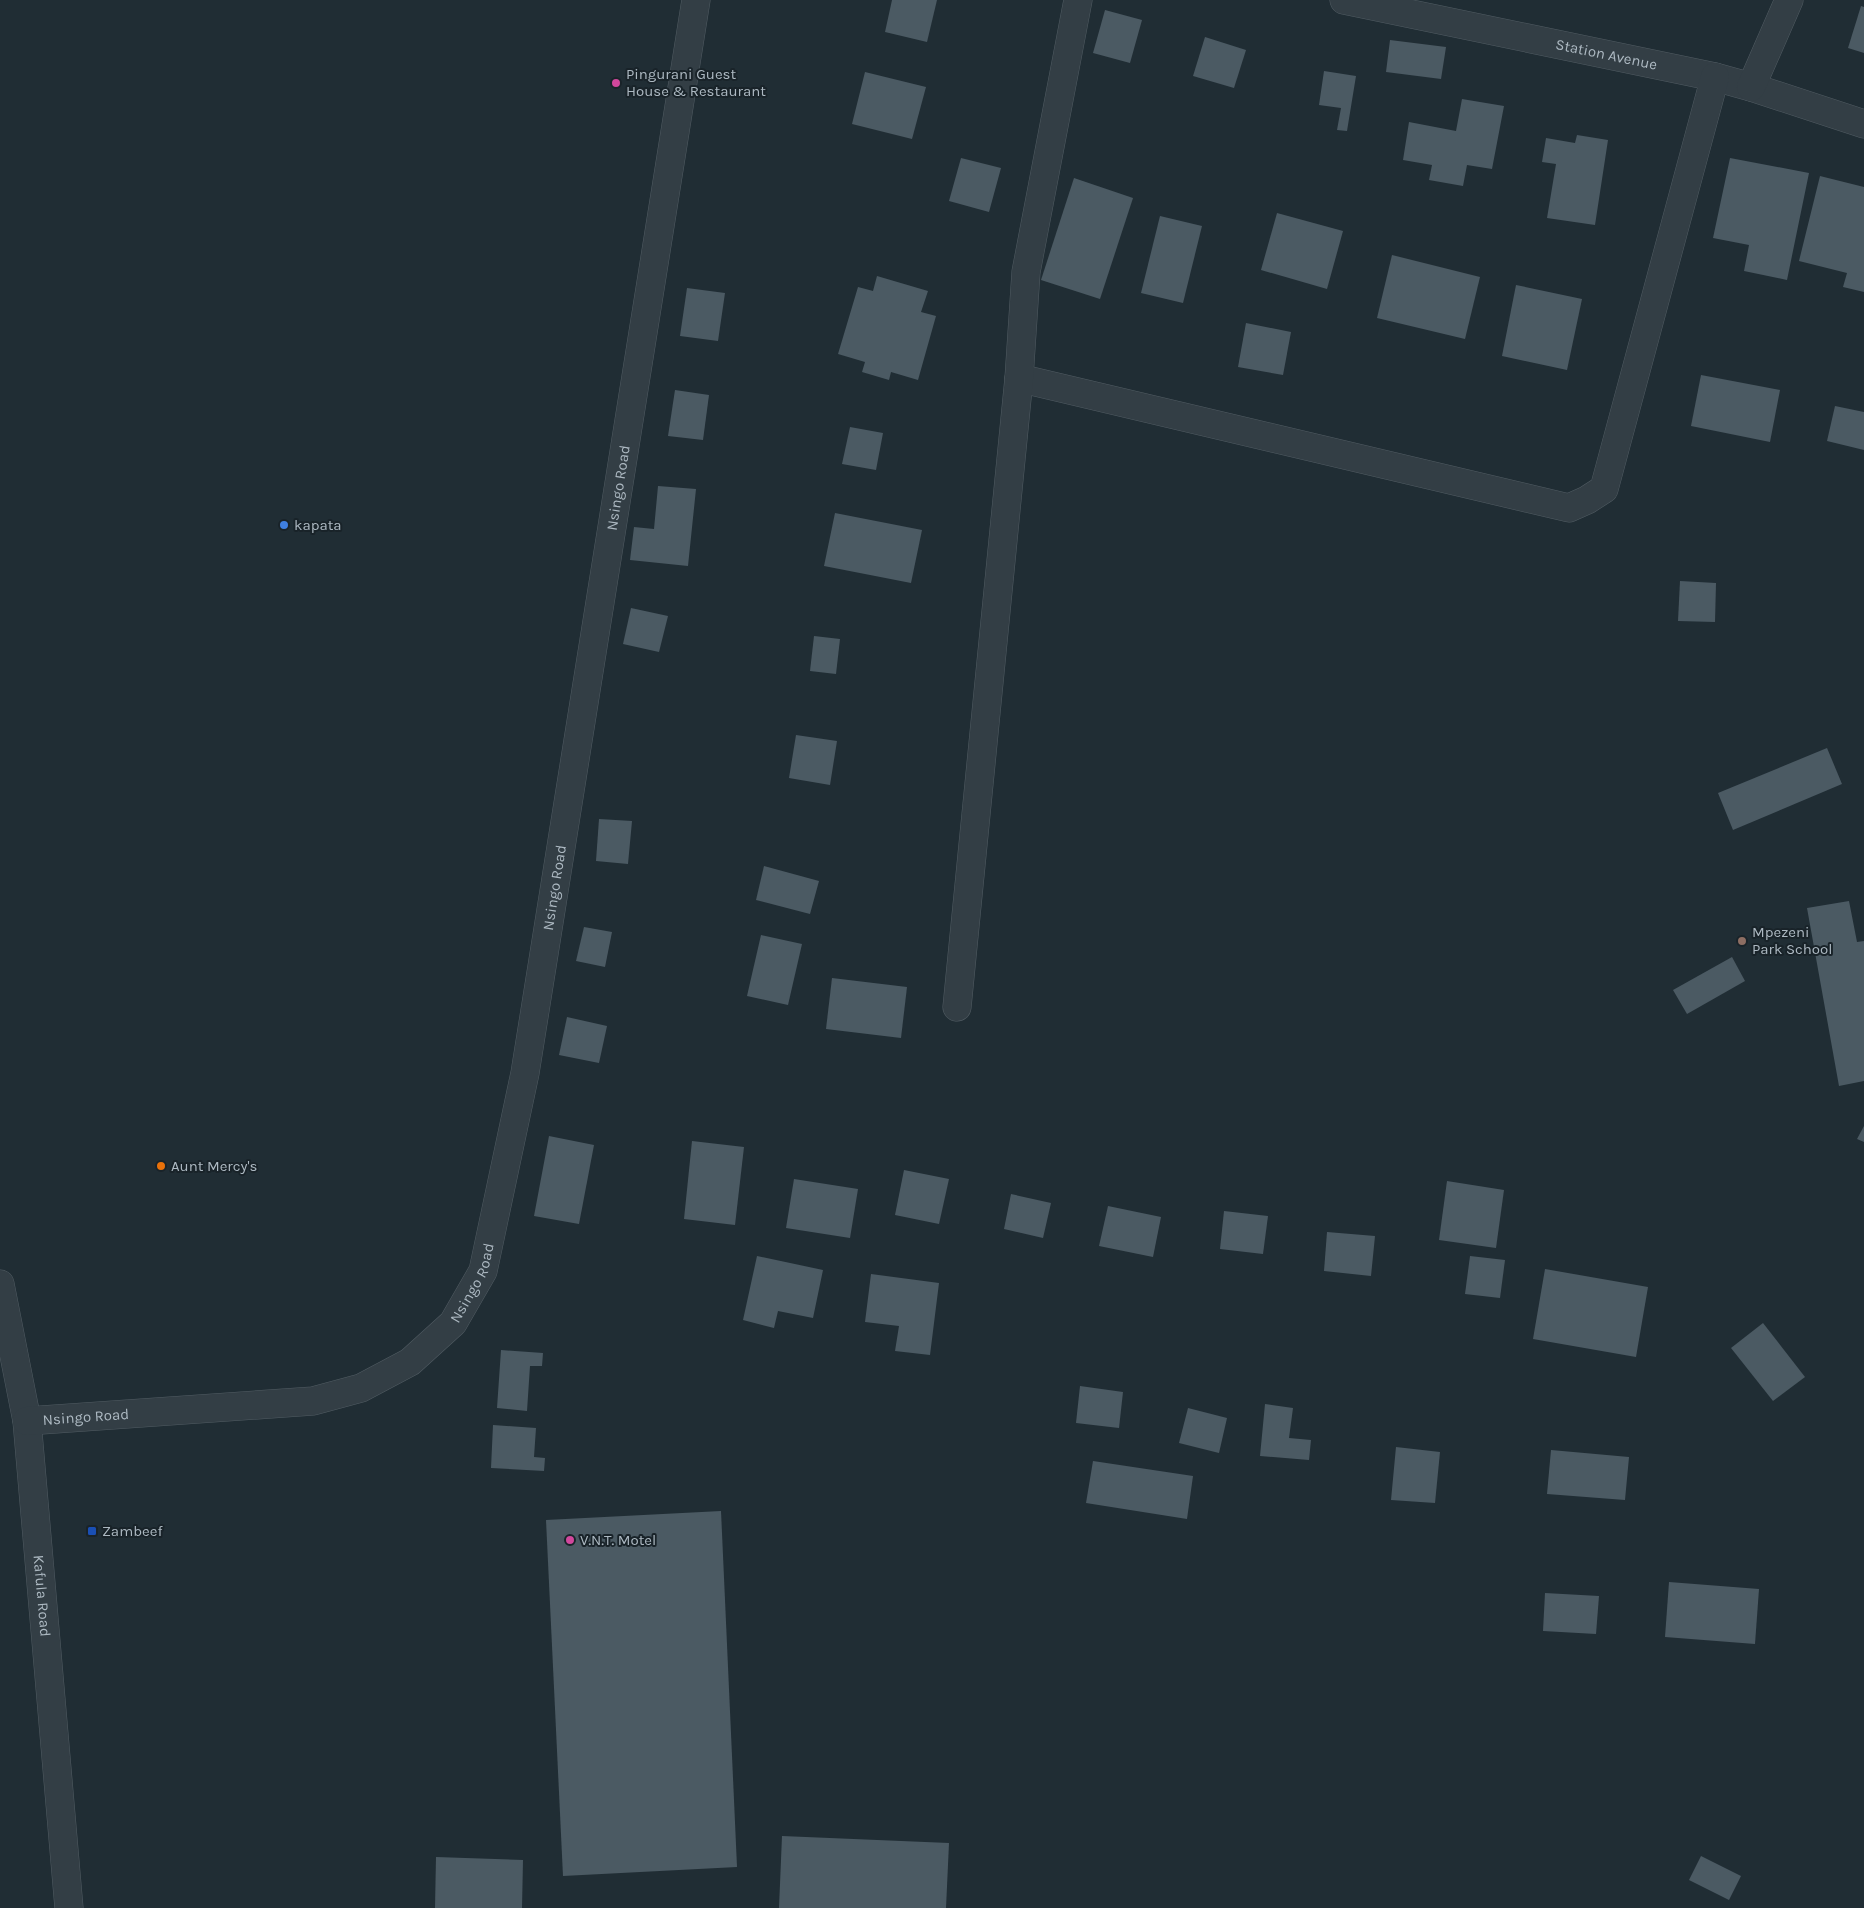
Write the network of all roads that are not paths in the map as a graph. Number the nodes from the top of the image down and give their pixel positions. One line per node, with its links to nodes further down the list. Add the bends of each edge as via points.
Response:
1 (696, 0): 11 (street, Nsingo Road, via 525,1073 483,1271 453,1323 410,1362 361,1388 313,1401)
2 (1078, 0): 8 (street, via 1026,272)
3 (1344, 0): 5 (street, Station Avenue)
4 (1789, 0): 6 (street)
5 (1715, 78): 6 (street, Station Avenue); 8 (street, via 1604,489 1569,508)
6 (1751, 87): 7 (street, Station Avenue)
7 (1864, 124)
8 (1019, 378): 9 (street)
9 (957, 1007)
10 (0, 1284): 11 (street, Kafula Road)
11 (27, 1421): 12 (street, Kafula Road)
12 (69, 1908)

